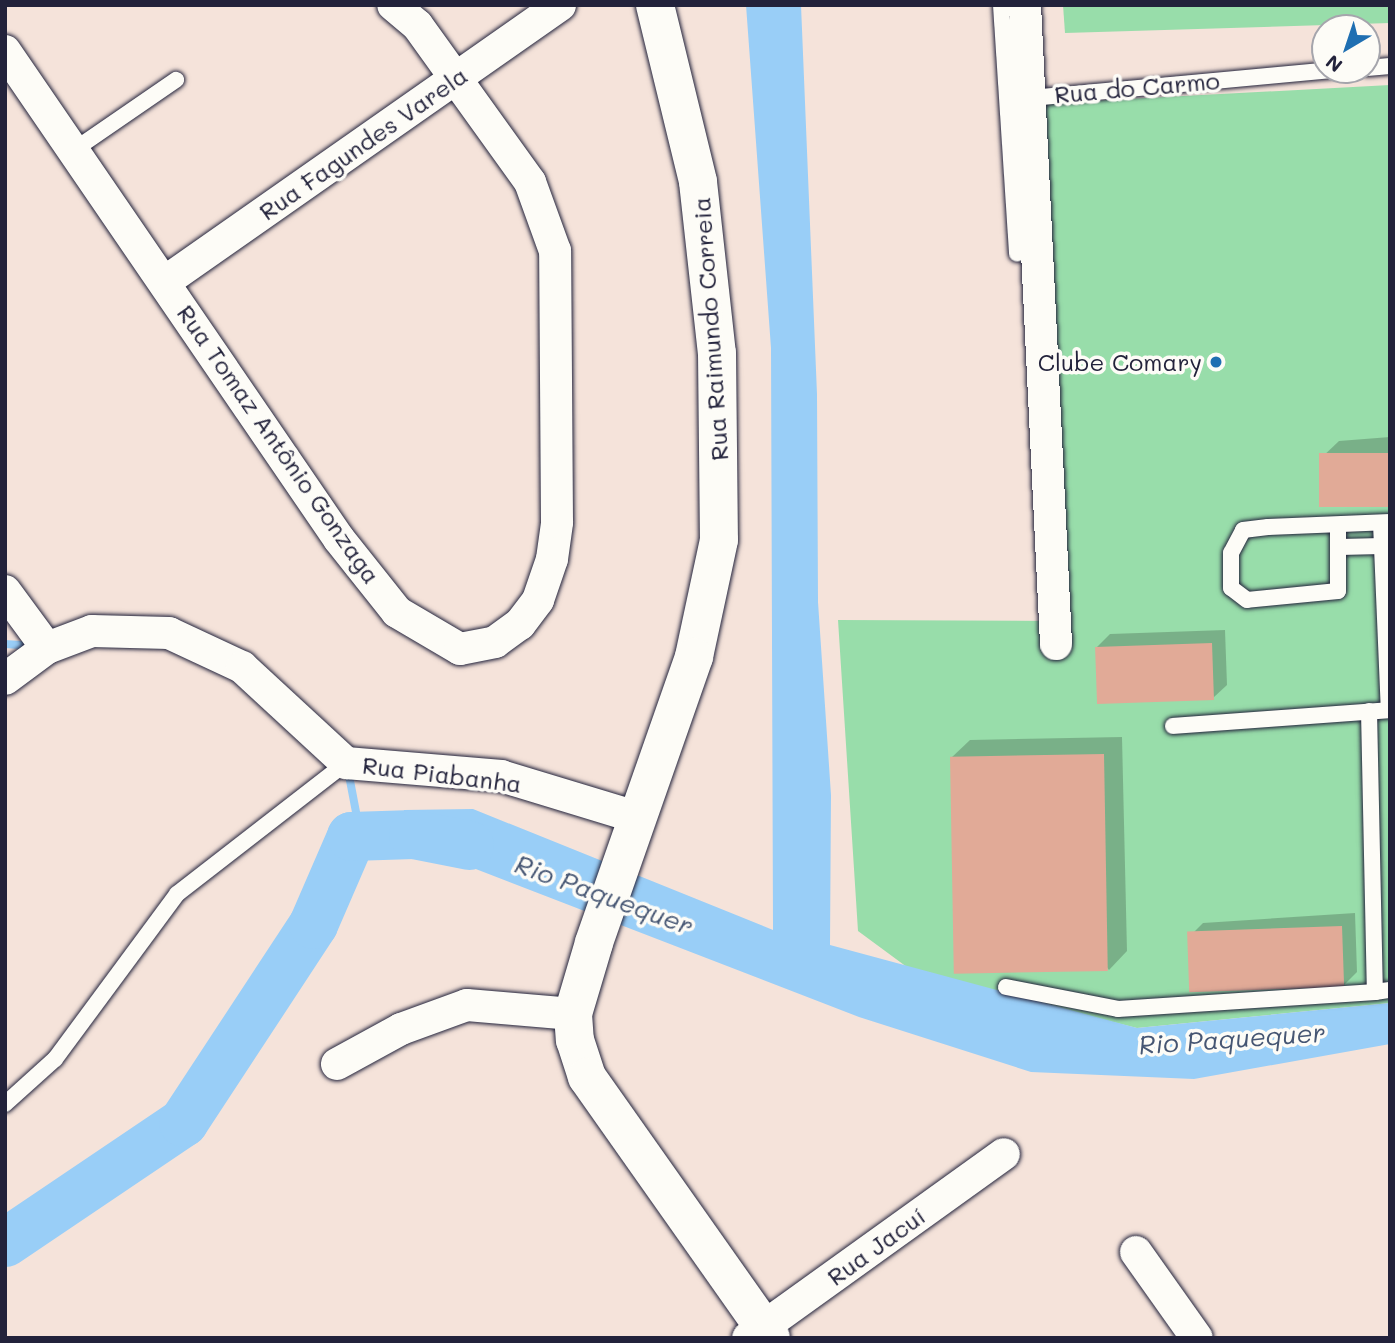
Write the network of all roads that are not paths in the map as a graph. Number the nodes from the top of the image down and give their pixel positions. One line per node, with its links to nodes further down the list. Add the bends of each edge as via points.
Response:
1 (393, 5): 8 (street, Rua Tomaz Antônio Gonzaga, via 417,25)
2 (560, 5): 8 (street, Rua Fagundes Varela)
3 (655, 5): 26 (street, Rua Raimundo Correia, via 698,183 722,454 709,599)
4 (1001, 5): 12 (lane)
5 (1024, 5): 10 (street, Rua do Carmo)
6 (5, 51): 11 (street, Rua Tomaz Antônio Gonzaga)
7 (1311, 72): 10 (lane, Rua do Carmo)
8 (454, 79): 13 (street, Rua Fagundes Varela); 13 (street, Rua Tomaz Antônio Gonzaga, via 530,182 549,222 558,278 552,559 538,600 495,642 460,649 397,612 339,540)
9 (176, 80): 11 (lane)
10 (1031, 97): 19 (street)
11 (74, 150): 13 (street, Rua Tomaz Antônio Gonzaga)
12 (1017, 253)
13 (166, 281)
14 (1385, 522): 15 (lane); 16 (lane)
15 (1338, 525): 17 (lane); 17 (lane, via 1243,530 1231,553 1231,588 1247,600 1338,591)
16 (1382, 546): 17 (lane); 23 (lane)
17 (1340, 547)
18 (5, 590): 20 (street)
19 (1056, 644)
20 (47, 648): 21 (street, Rua Piabanha); 25 (street, Rua Piabanha, via 92,631 127,629 169,633 210,647)
21 (5, 679)
22 (1369, 710): 23 (lane); 24 (lane); 28 (lane)
23 (1390, 710)
24 (1173, 726)
25 (346, 763): 26 (street, Rua Piabanha, via 501,776); 31 (lane, via 177,894 55,1059)
26 (639, 818): 29 (street, Rua Raimundo Correia)
27 (1006, 987): 28 (lane, via 1118,1009)
28 (1382, 991)
29 (573, 1014): 30 (street, via 467,1004 411,1025); 34 (street, via 587,1077)
30 (337, 1064)
31 (5, 1104)
32 (1004, 1154): 34 (street, Rua Jacuí)
33 (1136, 1252): 35 (street)
34 (760, 1334)
35 (1197, 1338)

